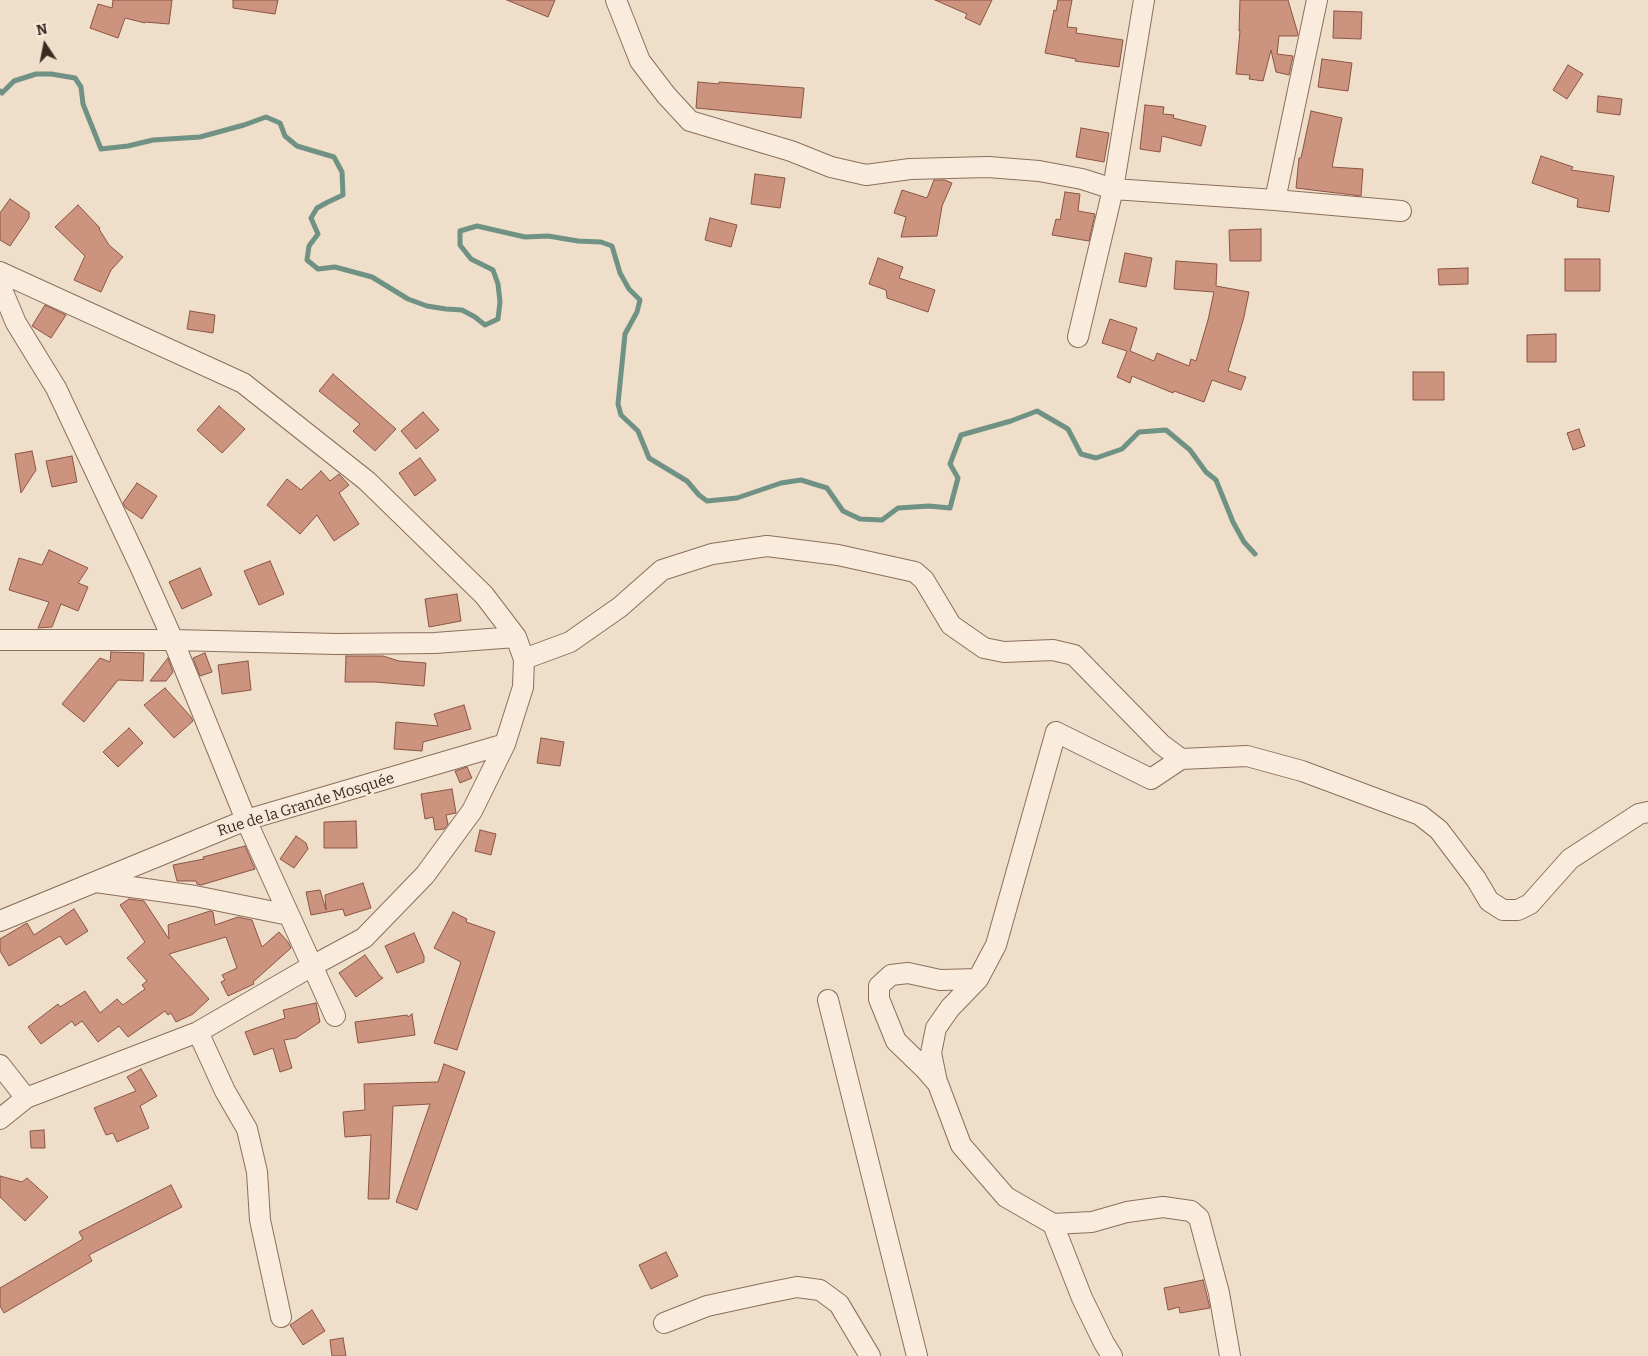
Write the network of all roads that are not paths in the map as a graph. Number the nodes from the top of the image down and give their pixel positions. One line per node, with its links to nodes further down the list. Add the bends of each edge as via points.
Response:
1 (616, 0): 4 (street, via 640,61 690,121 831,167 866,175 910,169 988,167 1082,178)
2 (1144, 0): 4 (street)
3 (1318, 0): 5 (street)
4 (1113, 189): 5 (street); 9 (street)
5 (1275, 200): 6 (street)
6 (1400, 211)
7 (0, 272): 10 (street, via 243,383 367,481 484,595)
8 (0, 285): 12 (street, via 16,323 56,388)
9 (1078, 337)
10 (516, 637): 12 (street, via 434,643 337,644); 13 (street)
11 (0, 640): 12 (street)
12 (173, 640): 17 (street)
13 (524, 659): 14 (street, via 523,687); 15 (street, via 570,642 620,607 662,570 712,554 767,546 838,555 915,572 924,580 951,625 984,648 1004,652 1053,650 1074,655 1161,744)
14 (505, 744): 17 (street, Rue de la Grande Mosquée); 21 (street, via 472,811 425,875 364,938)
15 (1181, 759): 16 (street, via 1247,756 1302,771 1420,815 1440,830 1489,901 1503,910 1518,910 1530,904 1570,859); 22 (street, via 1151,779 1056,732 996,944)
16 (1648, 812)
17 (246, 820): 18 (street, Rue de la Grande Mosquée); 19 (street)
18 (94, 882): 19 (street, via 195,896); 20 (street, Rue de la Grande Mosquée)
19 (289, 915): 21 (street)
20 (0, 921)
21 (312, 966): 24 (street); 25 (street)
22 (978, 979): 27 (street, via 936,1028 931,1053); 27 (street, via 940,980 908,973 891,975 879,986 879,999 896,1041)
23 (828, 1000): 34 (street)
24 (335, 1016)
25 (198, 1032): 28 (street); 31 (street, via 246,1129 257,1172 260,1220)
26 (0, 1065): 28 (street)
27 (938, 1084): 30 (street, via 961,1145 1006,1197)
28 (26, 1098): 29 (street)
29 (0, 1118)
30 (1053, 1224): 35 (street, via 1082,1298); 36 (street, via 1092,1222 1127,1212 1163,1207 1191,1211 1199,1218)
31 (281, 1317)
32 (664, 1323): 33 (street, via 708,1306 766,1293 797,1288 820,1290 840,1304)
33 (870, 1356)
34 (917, 1356)
35 (1112, 1356)
36 (1230, 1356)

